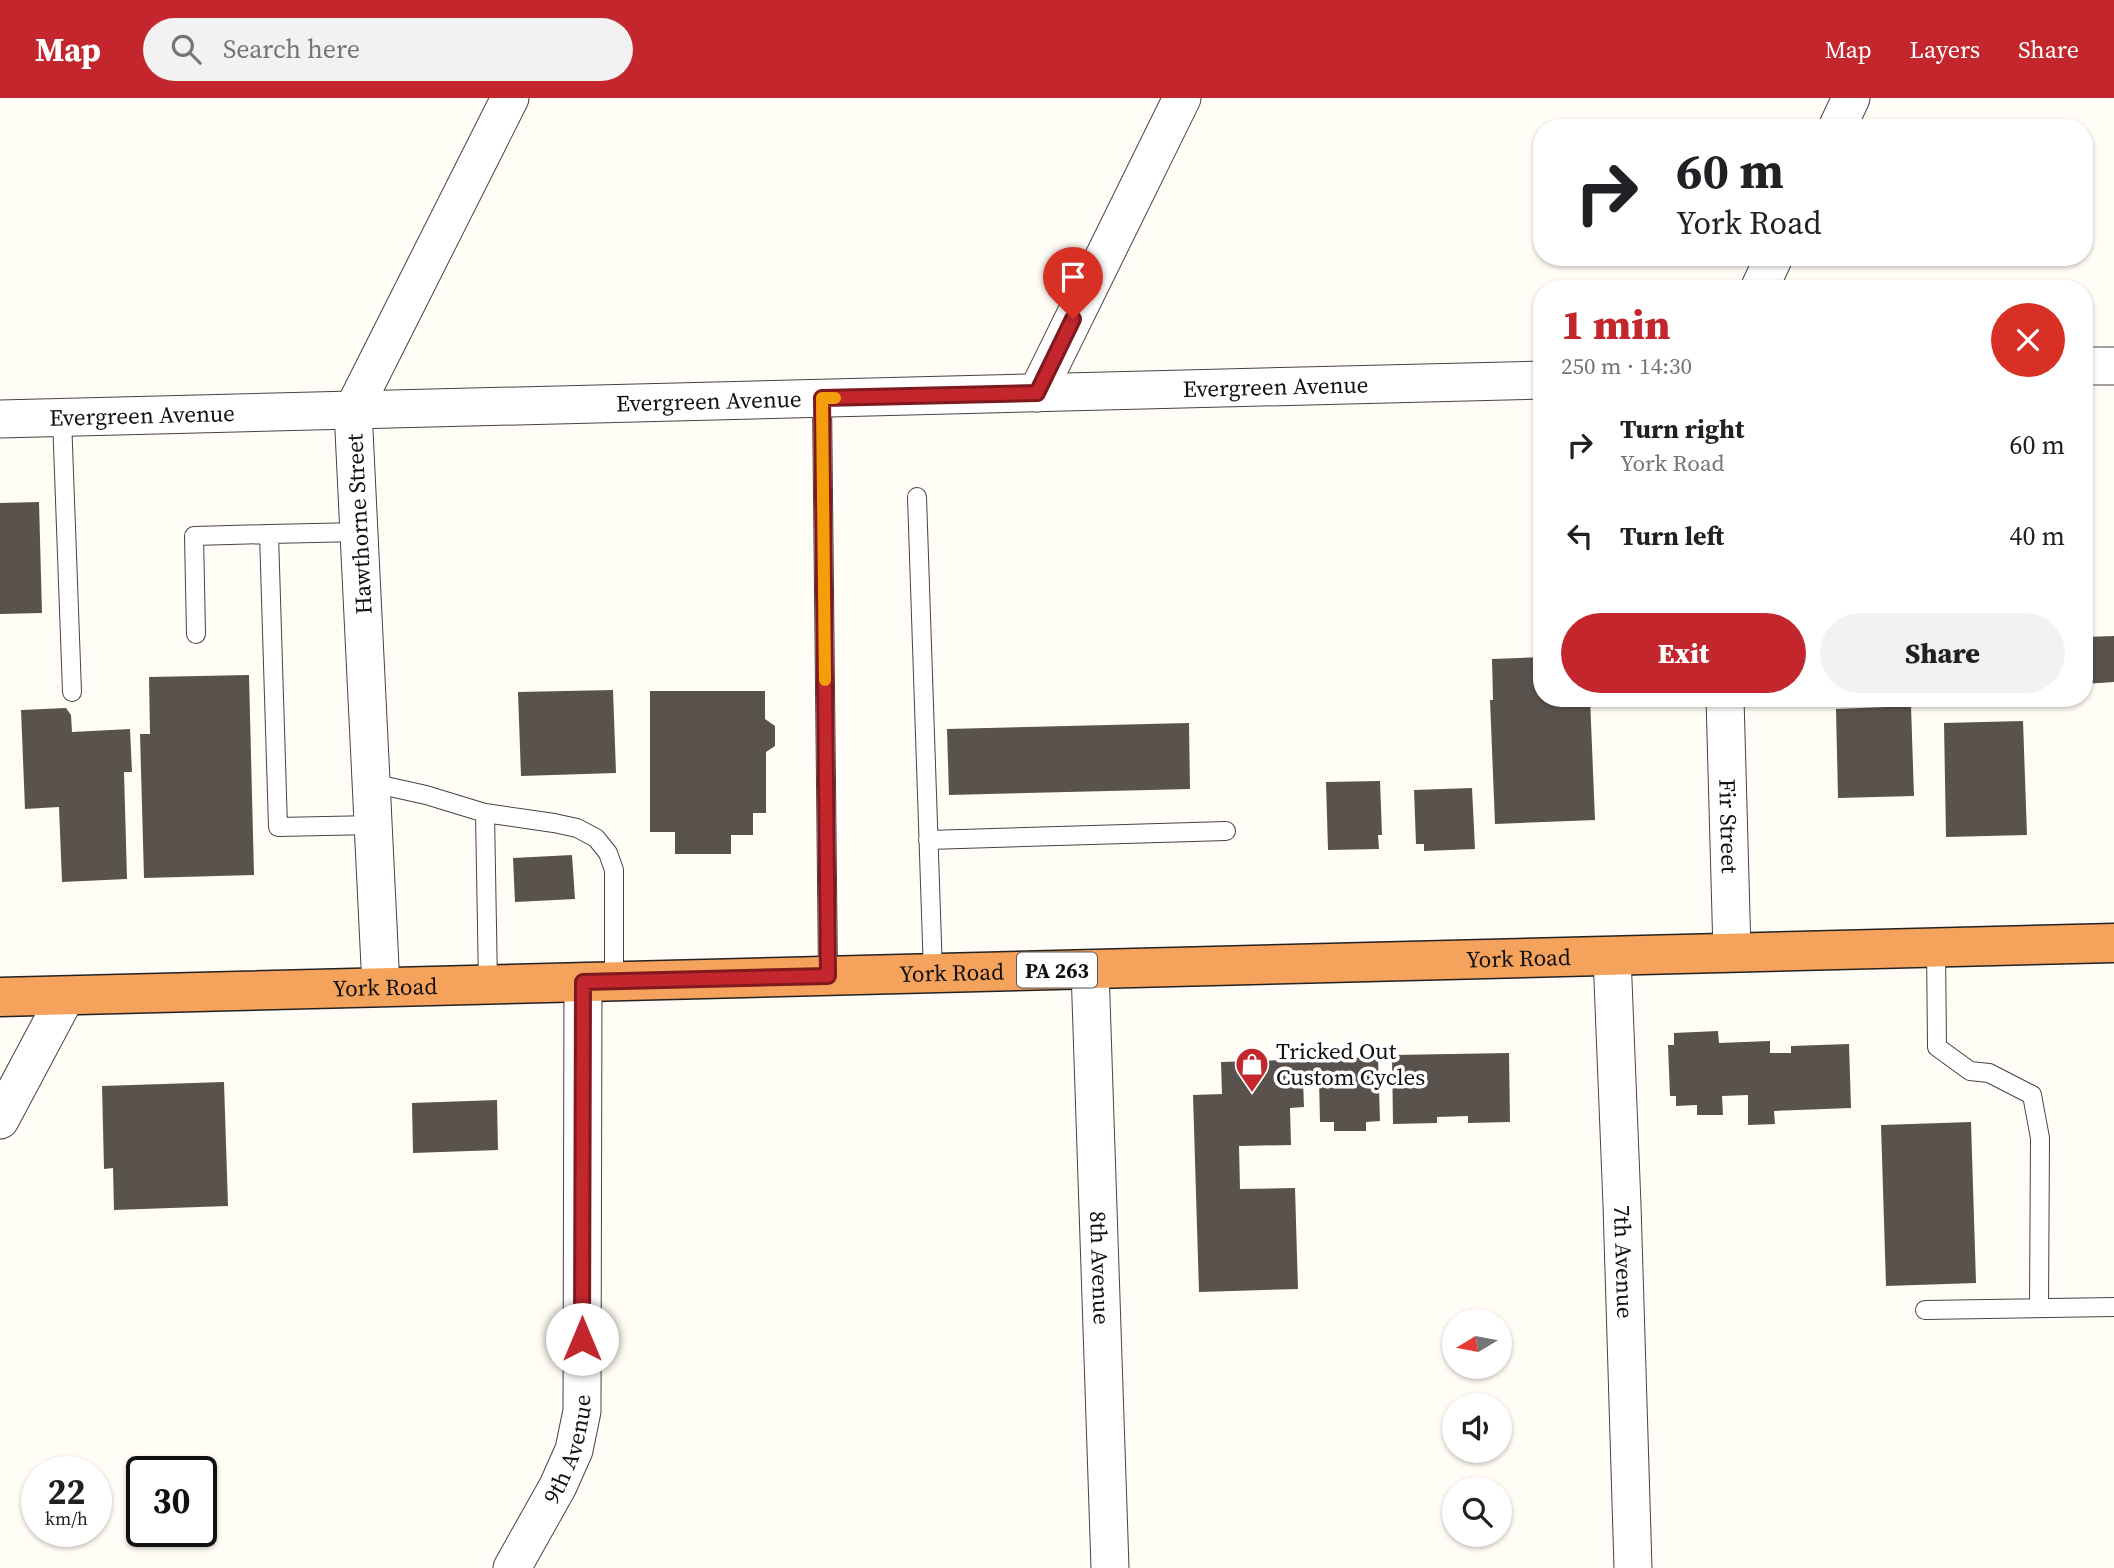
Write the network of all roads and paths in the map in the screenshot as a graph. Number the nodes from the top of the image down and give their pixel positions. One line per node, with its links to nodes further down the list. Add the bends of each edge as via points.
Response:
1 (510, 98): 10 (street, Hawthorne Street)
2 (1182, 98): 8 (street)
3 (1851, 98): 4 (street)
4 (1841, 119)
5 (2093, 366): 6 (street)
6 (2114, 366)
7 (1533, 380): 8 (street, Evergreen Avenue)
8 (1037, 393): 9 (street, Evergreen Avenue)
9 (822, 398): 10 (street, Evergreen Avenue); 30 (lane)
10 (353, 410): 11 (street, Evergreen Avenue); 14 (street, Hawthorne Street)
11 (62, 418): 12 (street, Evergreen Avenue); 17 (lane)
12 (0, 419)
13 (916, 498): 23 (lane)
14 (359, 532): 15 (lane); 19 (street, Hawthorne Street)
15 (269, 534): 16 (lane, via 194,536); 21 (lane, via 278,827)
16 (196, 634)
17 (72, 692)
18 (1726, 707): 26 (street, Fir Street)
19 (372, 783): 20 (lane); 21 (street, Hawthorne Street)
20 (485, 814): 31 (lane, via 577,828 596,838 608,853 614,870); 32 (lane)
21 (374, 825): 33 (street, Hawthorne Street)
22 (1226, 831): 23 (lane)
23 (928, 840): 29 (lane)
24 (2114, 943): 25 (highway, York Road / PA 263)
25 (1936, 947): 26 (highway, York Road / PA 263); 38 (lane, via 1937,1047 1970,1071 1989,1073 2032,1095 2040,1138)
26 (1732, 952): 27 (highway, York Road / PA 263)
27 (1612, 956): 28 (highway, York Road / PA 263); 42 (street, 7th Avenue)
28 (1090, 969): 29 (highway, York Road / PA 263); 41 (street, 8th Avenue)
29 (933, 973): 30 (highway, York Road / PA 263)
30 (828, 976): 31 (highway, York Road / PA 263)
31 (598, 982): 32 (highway, York Road / PA 263); 40 (street, 9th Avenue, via 582,1412 575,1450)
32 (488, 984): 33 (highway, York Road / PA 263)
33 (381, 988): 34 (highway, York Road / PA 263)
34 (66, 996): 35 (highway, York Road / PA 263); 36 (street)
35 (0, 997)
36 (0, 1119)
37 (2114, 1307): 38 (lane)
38 (2039, 1308): 39 (lane)
39 (1925, 1310)
40 (512, 1568)
41 (1110, 1568)
42 (1633, 1568)

